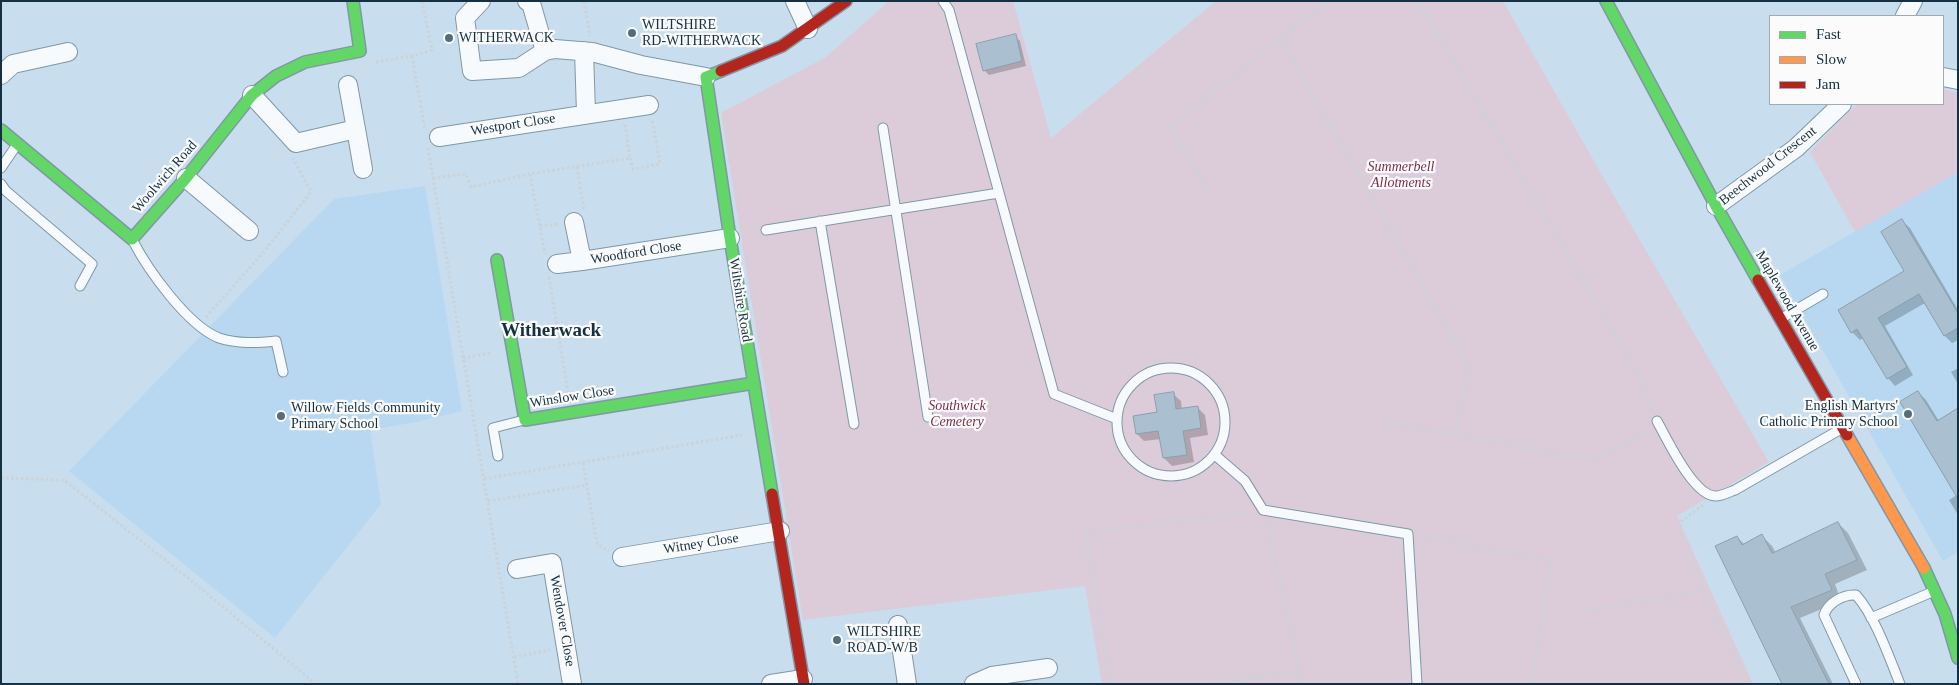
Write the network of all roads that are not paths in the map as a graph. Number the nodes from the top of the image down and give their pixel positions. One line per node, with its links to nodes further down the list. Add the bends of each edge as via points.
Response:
1 (353, 1): 19 (street, Woolwich Road, via 360,51 305,62 276,76)
2 (481, 1): 11 (street, via 465,18 472,71 519,68)
3 (527, 1): 11 (street, via 531,3)
4 (795, 1): 10 (street)
5 (846, 1): 10 (street)
6 (943, 1): 32 (lane, via 949,10)
7 (1606, 1): 33 (street, Maplewood Avenue)
8 (1913, 1): 9 (street)
9 (1906, 15)
10 (808, 29): 15 (street, via 782,46)
11 (545, 51): 13 (street)
12 (68, 52): 14 (street, via 13,64)
13 (588, 52): 15 (street); 22 (street)
14 (1, 75)
15 (706, 77): 39 (street, Wiltshire Road)
16 (1944, 77): 17 (street)
17 (1958, 80)
18 (348, 85): 24 (street)
19 (252, 95): 24 (street, via 296,143); 30 (street, Woolwich Road)
20 (649, 105): 22 (street, Westport Close)
21 (1841, 105): 33 (street, Beechwood Crescent, via 1796,148)
22 (586, 114): 26 (street, Westport Close)
23 (882, 128): 34 (lane)
24 (356, 129): 29 (street)
25 (1, 130): 27 (street)
26 (430, 137)
27 (18, 144): 28 (lane); 40 (street)
28 (1, 168)
29 (363, 169)
30 (186, 178): 38 (street); 40 (street, Woolwich Road)
31 (1, 184): 44 (lane, via 92,264)
32 (999, 193): 34 (lane); 50 (lane, via 1054,394)
33 (1716, 206): 46 (street, Maplewood Avenue)
34 (895, 209): 35 (lane); 49 (lane)
35 (820, 221): 37 (lane); 53 (lane)
36 (574, 222): 42 (street, Woodford Close)
37 (766, 230)
38 (249, 231)
39 (730, 238): 42 (street, Woodford Close); 48 (street, Wiltshire Road)
40 (132, 239): 47 (lane, via 156,280 205,330 218,337 241,342 276,341)
41 (496, 260): 51 (street, Winslow Close)
42 (582, 261): 43 (street)
43 (550, 265)
44 (80, 286)
45 (1823, 294): 46 (lane)
46 (1780, 319): 54 (street, Maplewood Avenue)
47 (283, 372)
48 (754, 383): 51 (street, Winslow Close); 57 (street, Wiltshire Road)
49 (928, 417)
50 (1117, 419): 55 (lane, via 1118,436 1126,452 1137,465 1153,474 1187,475 1203,467); 55 (lane, via 1121,401 1130,385 1145,374 1163,368 1181,368 1198,374 1213,386 1222,402 1226,420 1224,438)
51 (526, 420): 56 (lane, via 493,428)
52 (1658, 423): 54 (lane, via 1693,482 1703,492 1716,496 1735,490)
53 (854, 424)
54 (1843, 428): 60 (street, Maplewood Avenue)
55 (1215, 455): 71 (lane, via 1245,481 1263,510 1408,534)
56 (498, 456)
57 (780, 531): 58 (street, Witney Close); 66 (street, Wiltshire Road)
58 (622, 557)
59 (517, 568): 67 (street, Wendover Close, via 552,563)
60 (1935, 591): 61 (lane); 63 (street, Maplewood Avenue)
61 (1871, 618): 72 (lane, via 1856,595 1850,594 1832,603 1824,614); 73 (lane)
62 (898, 625): 69 (street)
63 (1958, 658)
64 (1048, 668): 65 (street)
65 (1020, 678): 70 (street, via 992,676)
66 (803, 681): 68 (street)
67 (572, 684)
68 (771, 684)
69 (907, 684)
70 (974, 684)
71 (1417, 684)
72 (1856, 684)
73 (1900, 684)

